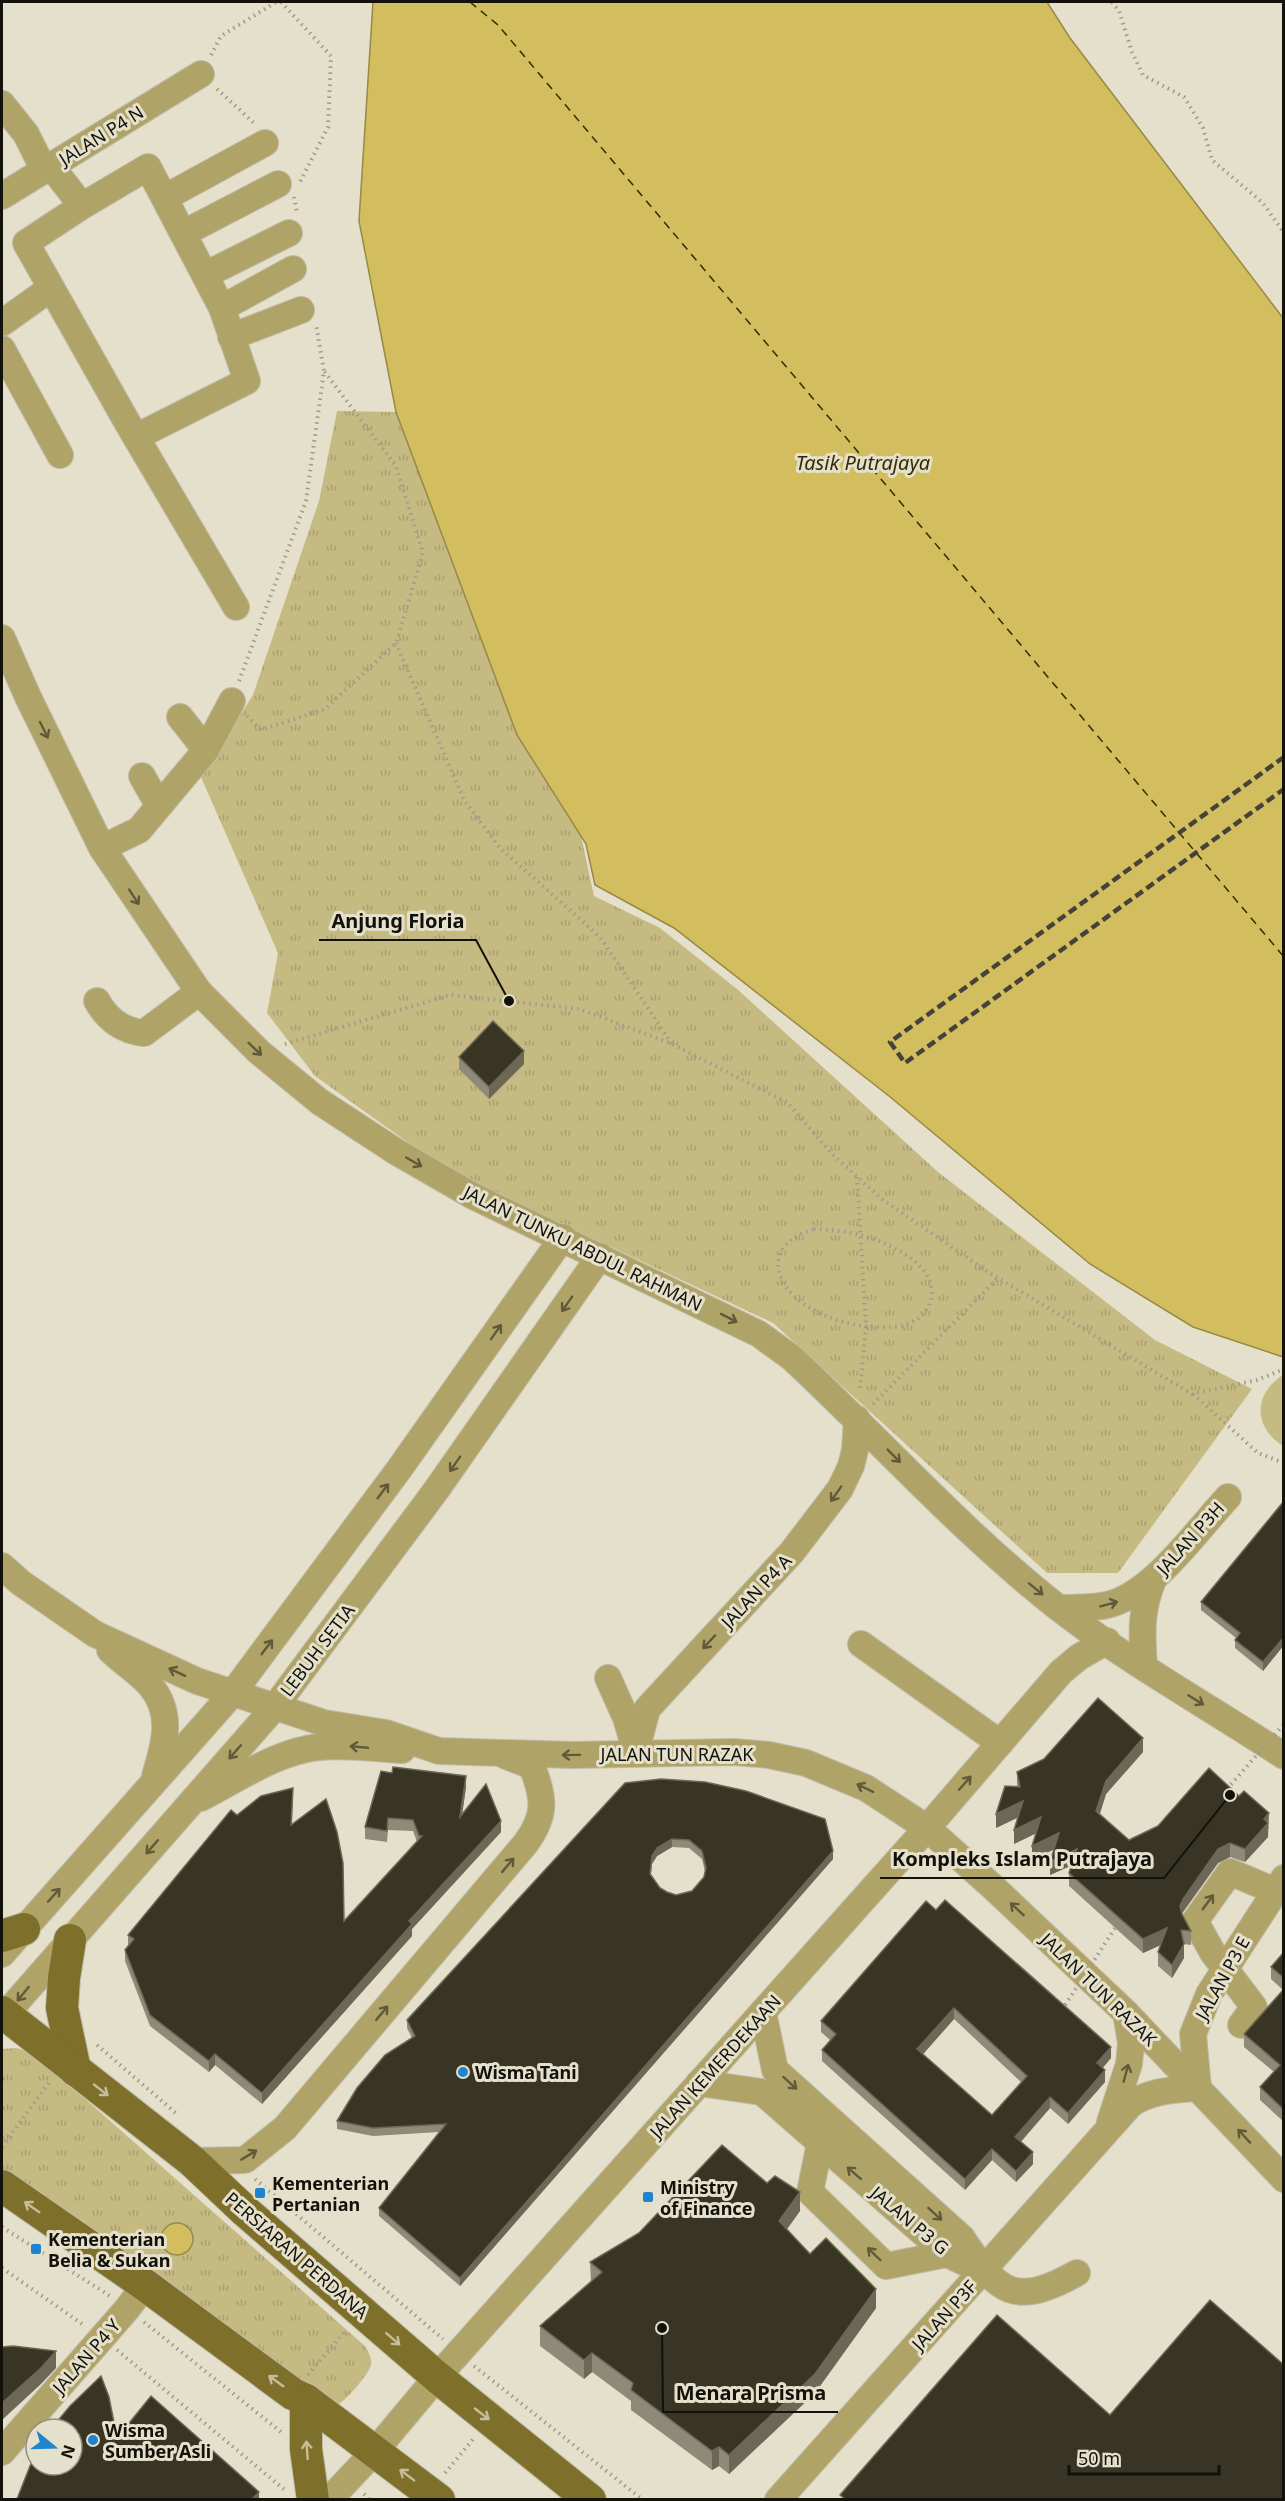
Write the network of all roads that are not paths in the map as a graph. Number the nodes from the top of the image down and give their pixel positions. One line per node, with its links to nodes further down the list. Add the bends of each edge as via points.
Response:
1 (201, 74): 4 (street, JALAN P4 N)
2 (2, 104): 4 (street)
3 (265, 143): 7 (street)
4 (47, 168): 6 (street, JALAN P4 N); 8 (street)
5 (288, 185): 9 (street)
6 (2, 196)
7 (166, 197): 8 (street, via 148,167); 9 (street)
8 (82, 206): 13 (street, via 26,243)
9 (184, 233): 12 (street)
10 (289, 233): 12 (street)
11 (293, 269): 14 (street)
12 (205, 275): 14 (street)
13 (51, 288): 16 (street); 19 (street)
14 (222, 308): 17 (street)
15 (301, 310): 17 (street)
16 (2, 323)
17 (231, 337): 19 (street, via 247,381)
18 (2, 349): 20 (street)
19 (136, 437): 21 (street)
20 (60, 455)
21 (236, 607)
22 (2, 638): 24 (street, JALAN TUNKU ABDUL RAHMAN)
23 (2, 690): 24 (street)
24 (28, 697): 30 (street, JALAN TUNKU ABDUL RAHMAN, one-way to 30)
25 (232, 701): 27 (street)
26 (180, 717): 27 (street)
27 (206, 750): 29 (street)
28 (142, 776): 29 (street)
29 (159, 806): 30 (street, via 139,830)
30 (102, 848): 31 (street, JALAN TUNKU ABDUL RAHMAN, one-way to 31)
31 (199, 992): 32 (street, via 144,1033 133,1032 105,1017); 33 (street, JALAN TUNKU ABDUL RAHMAN, one-way to 33, via 259,1052 320,1102 473,1196)
32 (97, 1002)
33 (563, 1237): 34 (street, JALAN TUNKU ABDUL RAHMAN); 45 (street, one-way to 33, via 400,1468)
34 (600, 1256): 35 (street, JALAN TUNKU ABDUL RAHMAN, one-way to 35, via 759,1334 792,1358); 46 (street, LEBUH SETIA, one-way to 46, via 437,1489)
35 (857, 1419): 39 (street, JALAN TUNKU ABDUL RAHMAN, one-way to 39, via 1010,1568); 49 (street, JALAN P4 A, one-way to 49, via 853,1458 840,1489 792,1552 647,1709)
36 (1228, 1497): 38 (street, JALAN P3H)
37 (2, 1566): 40 (street)
38 (1153, 1580): 39 (street, JALAN P3H, one-way to 38, via 1114,1603); 43 (street, JALAN P3H, via 1141,1624)
39 (1059, 1608): 41 (street, JALAN TUNKU ABDUL RAHMAN)
40 (95, 1634): 45 (street, JALAN TUN RAZAK, one-way to 40); 52 (street, via 149,1684 164,1708 164,1746)
41 (1107, 1641): 43 (street, JALAN TUNKU ABDUL RAHMAN); 47 (street, JALAN KEMERDEKAAN, via 1061,1672)
42 (861, 1644): 47 (street)
43 (1144, 1667): 51 (street, JALAN TUNKU ABDUL RAHMAN, one-way to 51)
44 (608, 1677): 49 (street)
45 (232, 1694): 46 (street, JALAN TUN RAZAK); 52 (street)
46 (274, 1708): 48 (street, JALAN TUN RAZAK, via 324,1723 386,1733); 53 (street, LEBUH SETIA, one-way to 53)
47 (1000, 1743): 54 (street, JALAN KEMERDEKAAN, one-way to 47)
48 (439, 1751): 50 (street, JALAN TUN RAZAK); 53 (street, one-way to 53, via 342,1746 301,1750)
49 (636, 1752): 50 (street, JALAN TUN RAZAK, one-way to 50); 54 (street, JALAN TUN RAZAK, one-way to 49, via 866,1788 806,1763 734,1752)
50 (499, 1754): 69 (street, one-way to 50, via 244,2160 285,2128 520,1851 538,1826 543,1803 532,1766)
51 (1284, 1756)
52 (152, 1784): 56 (street, one-way to 52)
53 (191, 1804): 57 (street, LEBUH SETIA, one-way to 57)
54 (927, 1828): 60 (street, JALAN KEMERDEKAAN); 61 (street, JALAN TUN RAZAK, one-way to 54)
55 (1277, 1894): 59 (street, JALAN P3 E); 59 (street, one-way to 55, via 1195,1921 1230,1872)
56 (13, 1933): 58 (street)
57 (70, 1940): 62 (street, LEBUH SETIA, one-way to 62); 64 (main road, via 62,2008)
58 (2, 1954)
59 (1224, 1969): 63 (street, via 1254,2007); 66 (street, JALAN P3 E, via 1193,2034)
60 (763, 2012): 65 (street, JALAN KEMERDEKAAN); 73 (street, JALAN P3 G, one-way to 73, via 775,2070 962,2238)
61 (1126, 2013): 66 (street, JALAN TUN RAZAK); 67 (street, JALAN P3F, one-way to 61, via 1129,2064 1131,2043)
62 (3, 2016): 64 (main road, PERSIARAN PERDANA)
63 (1241, 2025)
64 (76, 2057): 69 (main road, PERSIARAN PERDANA, one-way to 69)
65 (699, 2083): 68 (street, JALAN P3 G, via 762,2092); 76 (street, JALAN KEMERDEKAAN)
66 (1198, 2088): 67 (street, JALAN P3F, via 1144,2096); 70 (street, JALAN TUN RAZAK, one-way to 66)
67 (1108, 2128): 73 (street, JALAN P3F)
68 (820, 2143): 72 (street, JALAN P3 G, one-way to 68); 72 (street, one-way to 68, via 886,2266 810,2192)
69 (192, 2161): 76 (main road, PERSIARAN PERDANA, one-way to 76)
70 (1284, 2179)
71 (2, 2186): 75 (main road, one-way to 71)
72 (947, 2254): 73 (street, JALAN P3 G)
73 (984, 2271): 74 (street, via 1009,2291 1059,2283); 84 (street, JALAN P3F)
74 (1077, 2273)
75 (136, 2297): 77 (main road, one-way to 75); 79 (street, JALAN P4 Y)
76 (437, 2377): 78 (street, JALAN KEMERDEKAAN); 83 (main road, PERSIARAN PERDANA, one-way to 83)
77 (299, 2397): 78 (main road); 80 (main road, one-way to 77, via 306,2449)
78 (375, 2451): 81 (main road, one-way to 78); 82 (street, JALAN KEMERDEKAAN)
79 (2, 2452)
80 (300, 2496)
81 (435, 2496)
82 (329, 2499)
83 (590, 2499)
84 (778, 2499)

